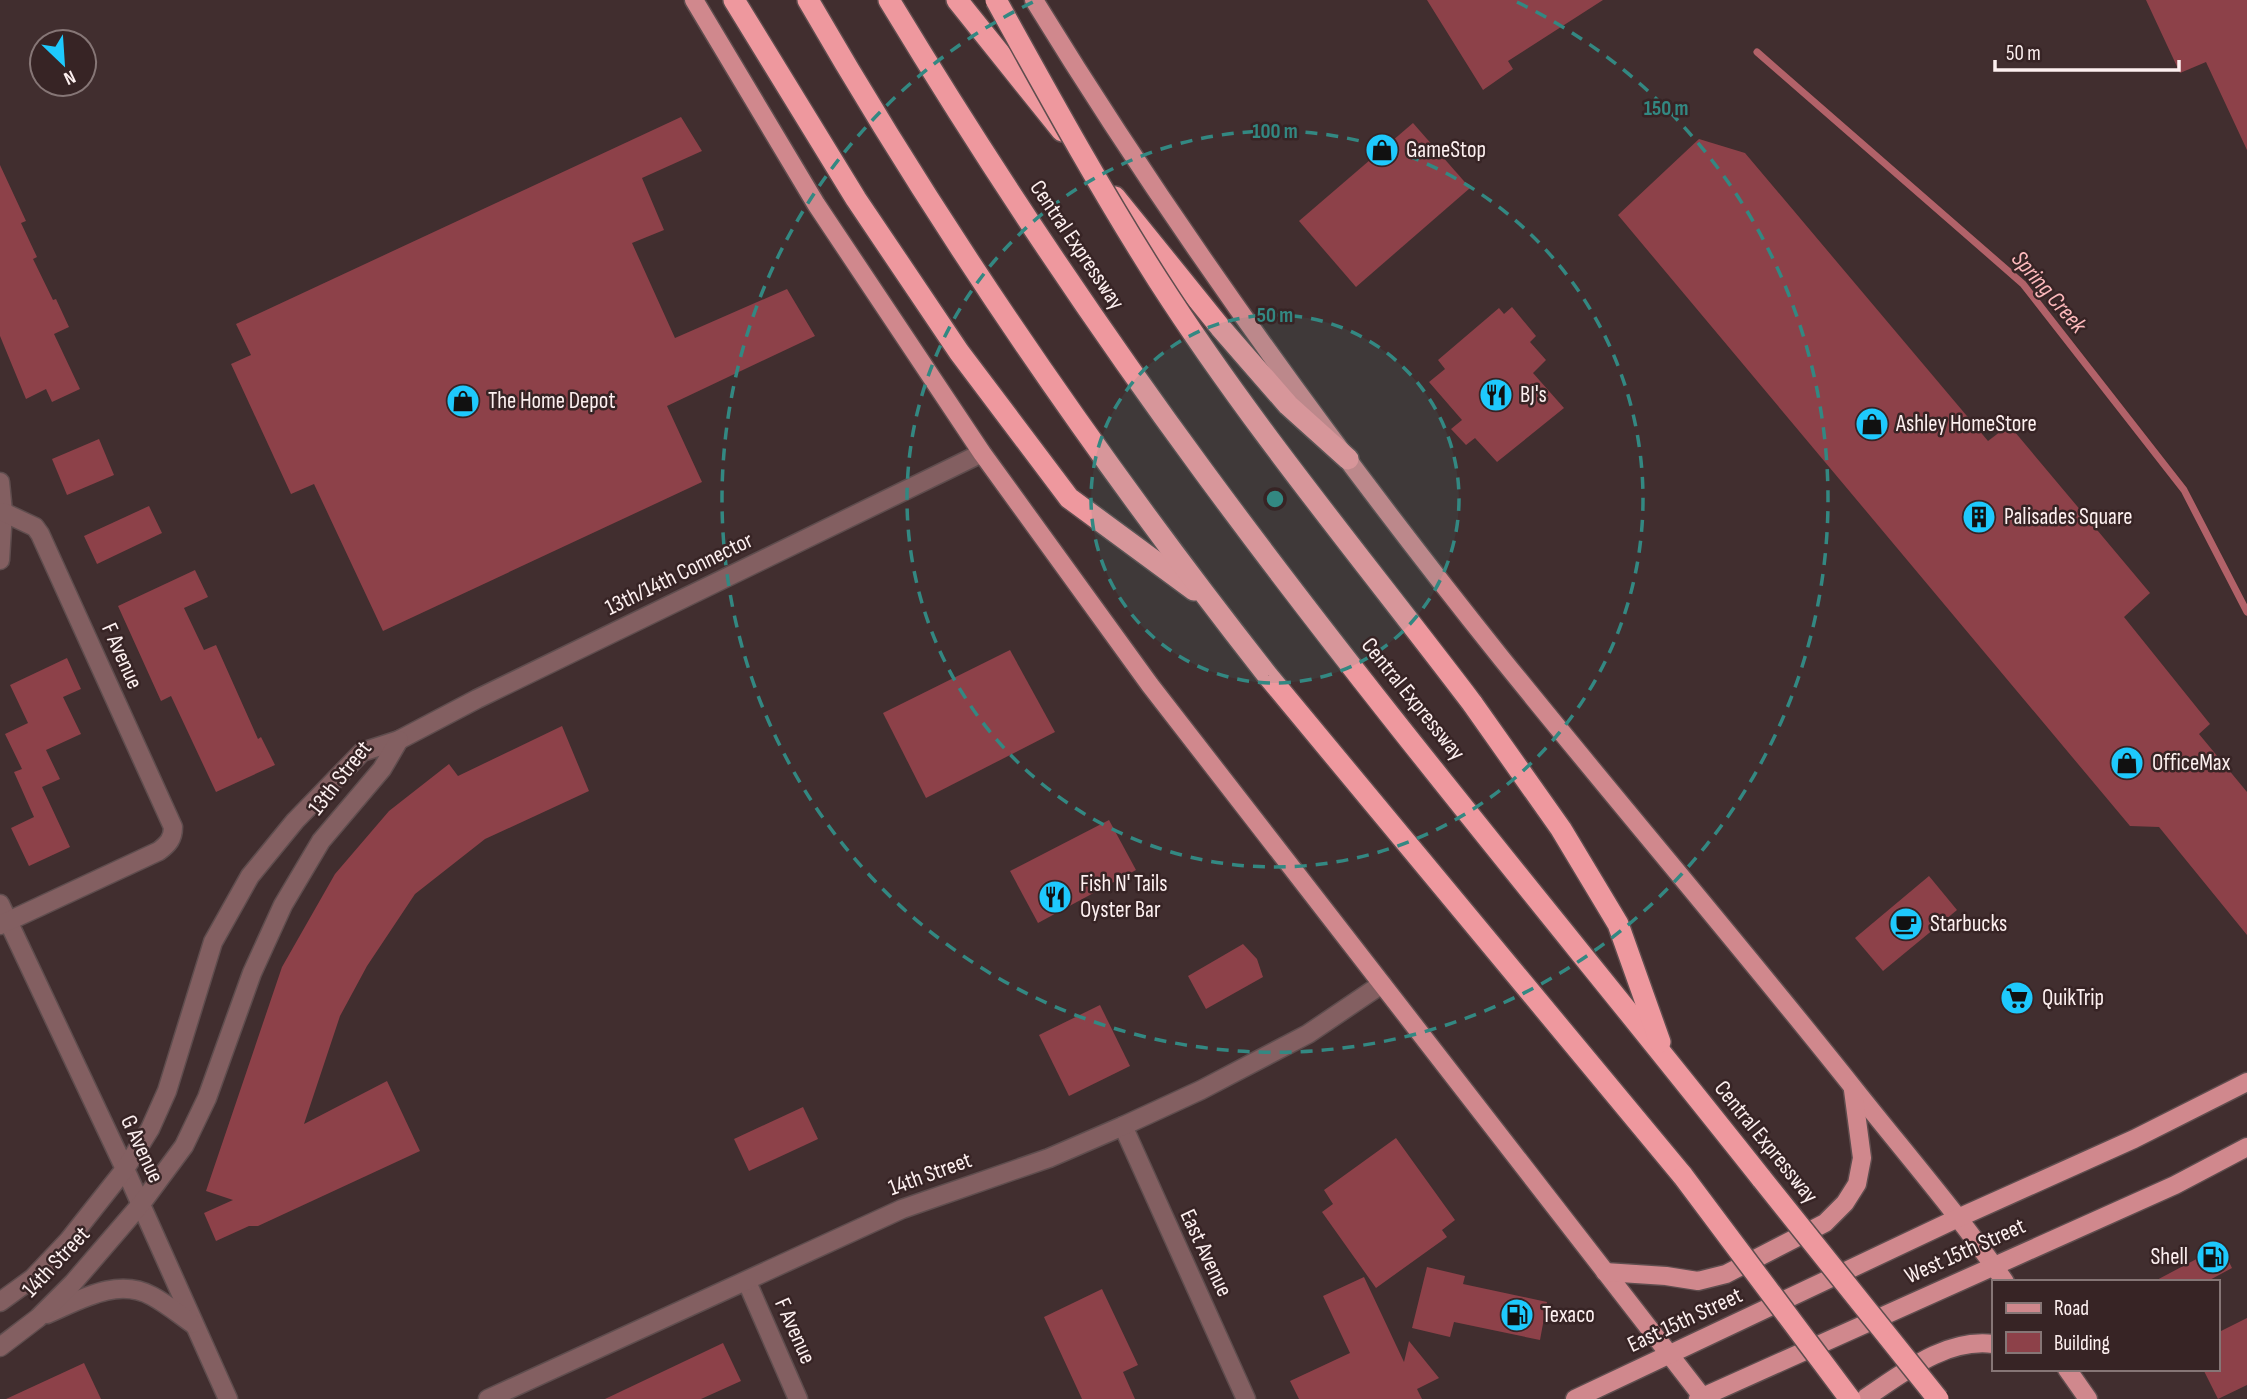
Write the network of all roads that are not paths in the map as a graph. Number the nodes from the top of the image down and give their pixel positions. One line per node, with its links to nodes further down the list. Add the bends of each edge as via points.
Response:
1 (694, 0): 8 (main road, via 816,204)
2 (734, 0): 13 (highway, via 856,199 959,352 1069,498)
3 (808, 0): 13 (highway, via 983,280)
4 (889, 0): 18 (highway, Central Expressway, via 1048,250 1205,474)
5 (957, 0): 9 (highway, via 1220,327 1288,405)
6 (996, 0): 18 (highway, bridge, via 1083,157 1174,304 1289,466 1472,703 1561,829 1618,924)
7 (1034, 0): 9 (main road, via 1160,197)
8 (982, 453): 14 (street, 13th/14th Connector); 17 (main road, via 1150,685)
9 (1348, 459): 20 (main road, via 1501,656)
10 (0, 481): 11 (street)
11 (3, 512): 12 (street); 16 (street, F Avenue, via 40,534 173,827 171,839 159,851)
12 (0, 560)
13 (1210, 601): 44 (highway, bridge, via 1683,1176)
14 (399, 740): 23 (street, 13th Street, via 362,752 250,876 213,942 167,1091); 24 (street, 13th Street, via 382,769 321,841 284,905 252,973 207,1098 184,1146)
15 (0, 904): 16 (street)
16 (4, 923): 23 (street, G Avenue)
17 (1382, 984): 21 (street, 14th Street, via 1308,1034); 27 (main road)
18 (1666, 1058): 46 (highway, Central Expressway, bridge)
19 (2247, 1083): 25 (main road, West 15th Street)
20 (1852, 1087): 25 (main road); 27 (main road, via 1862,1158 1857,1184 1825,1223 1726,1274 1699,1281)
21 (1123, 1126): 29 (street, 14th Street, via 1049,1158 902,1209); 42 (street, East Avenue)
22 (2247, 1147): 26 (main road, West 15th Street, via 2175,1185)
23 (125, 1170): 24 (street, G Avenue); 31 (street, 14th Street, via 33,1278)
24 (141, 1204): 32 (street, 14th Street); 33 (street, G Avenue)
25 (1958, 1218): 26 (main road); 30 (main road, West 15th Street)
26 (1993, 1265): 28 (main road); 38 (main road, West 15th Street)
27 (1605, 1272): 36 (main road)
28 (2004, 1280)
29 (747, 1282): 40 (street, 14th Street); 41 (street, F Avenue)
30 (1816, 1285): 36 (main road, East 15th Street)
31 (0, 1302)
32 (38, 1318): 33 (street, via 103,1290 123,1289 153,1296); 35 (street, 14th Street)
33 (194, 1325): 39 (street, G Avenue)
34 (1992, 1344): 45 (main road, via 1974,1342 1945,1349)
35 (0, 1347)
36 (1670, 1354): 38 (main road); 43 (main road, East 15th Street)
37 (2068, 1371): 47 (main road)
38 (1701, 1398)
39 (228, 1399)
40 (488, 1399)
41 (798, 1399)
42 (1247, 1399)
43 (1575, 1399)
44 (1850, 1399)
45 (1864, 1399)
46 (1938, 1399)
47 (2088, 1399)

